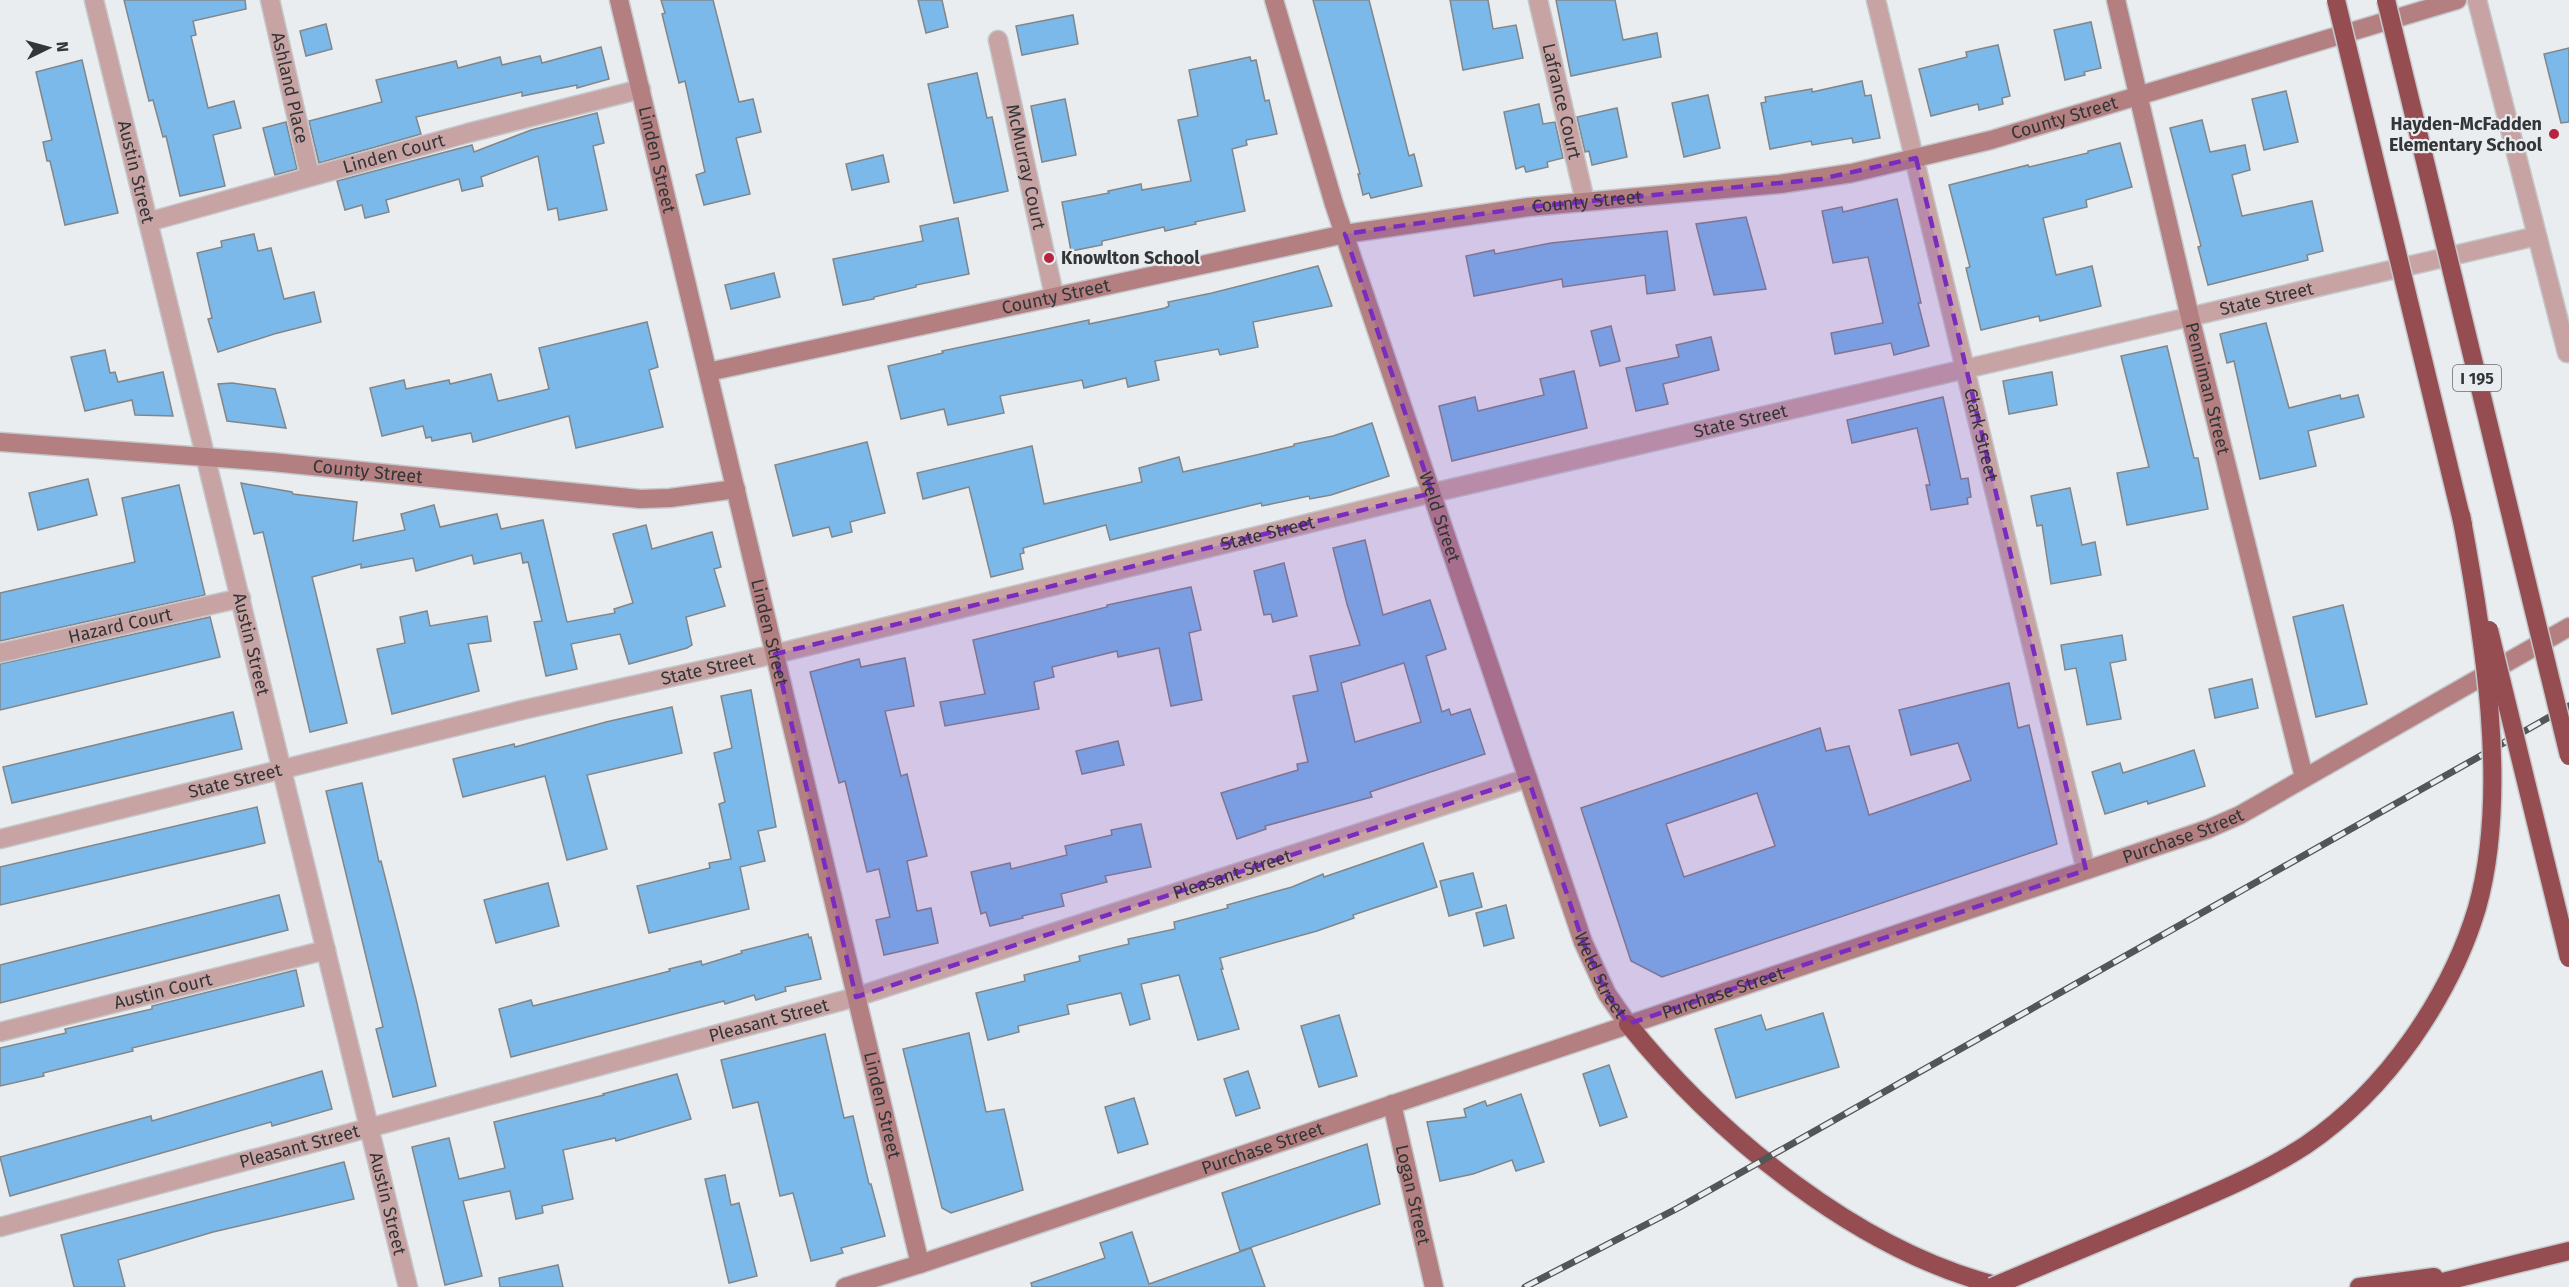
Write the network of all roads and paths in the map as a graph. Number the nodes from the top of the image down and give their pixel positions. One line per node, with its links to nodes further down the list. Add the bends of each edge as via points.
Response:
1 (94, 0): 18 (street, Austin Street)
2 (270, 0): 16 (street, Ashland Place)
3 (619, 0): 13 (main road, Linden Street)
4 (1274, 0): 19 (main road, Weld Street)
5 (1538, 0): 17 (street, Lafrance Court)
6 (1876, 0): 15 (street, Clark Street)
7 (2116, 0): 14 (main road, Penniman Street)
8 (2336, 0): 30 (highway, I 195, bridge)
9 (2386, 0): 35 (highway, I 195, bridge)
10 (2457, 0): 14 (main road, County Street)
11 (2477, 0): 20 (street)
12 (998, 40): 21 (street, McMurray Court)
13 (641, 89): 16 (street, Linden Court); 25 (main road, Linden Street)
14 (2138, 96): 15 (main road, County Street); 22 (main road, Penniman Street)
15 (1916, 158): 17 (main road, County Street, via 1791,183); 24 (street, Clark Street)
16 (310, 176): 18 (street, Linden Court)
17 (1585, 201): 19 (main road, County Street)
18 (148, 222): 27 (street, Austin Street)
19 (1345, 234): 21 (main road, County Street); 29 (main road, Weld Street)
20 (2537, 236): 22 (street, State Street); 23 (street)
21 (1054, 295): 25 (main road, County Street)
22 (2190, 317): 24 (street, State Street); 37 (main road, Penniman Street)
23 (2567, 353)
24 (1966, 369): 29 (street, State Street); 40 (street, Clark Street)
25 (708, 372): 28 (main road, Linden Street)
26 (0, 442): 27 (main road, County Street)
27 (206, 456): 28 (main road, County Street, via 640,499); 31 (street, Austin Street)
28 (736, 489): 34 (main road, Linden Street)
29 (1432, 493): 34 (street, State Street); 38 (main road, Weld Street)
30 (2461, 515): 42 (highway, I 195, bridge); 55 (highway, bridge, via 2476,600 2488,710 2490,824 2482,884 2470,928 2431,1012 2358,1103 2286,1157 2222,1190)
31 (241, 598): 33 (street, Hazard Court); 36 (street, Austin Street)
32 (2569, 627): 37 (main road, Purchase Street)
33 (0, 653)
34 (775, 654): 36 (street, State Street, via 522,710); 43 (main road, Linden Street)
35 (2569, 756)
36 (283, 771): 39 (street, State Street); 41 (street, Austin Street)
37 (2304, 777): 40 (main road, Purchase Street, via 2224,822)
38 (1528, 778): 43 (street, Pleasant Street); 44 (main road, Weld Street, via 1583,942 1606,994)
39 (0, 839)
40 (2086, 870): 44 (main road, Purchase Street)
41 (326, 950): 45 (street, Austin Court); 47 (street, Austin Street)
42 (2569, 958)
43 (856, 997): 47 (street, Pleasant Street); 50 (main road, Linden Street)
44 (1628, 1024): 46 (main road, Purchase Street); 56 (highway, via 1707,1110 1828,1207 1932,1264)
45 (0, 1032)
46 (1392, 1104): 50 (main road, Purchase Street); 54 (main road, Logan Street)
47 (369, 1128): 48 (street, Pleasant Street); 52 (street, Austin Street)
48 (0, 1227)
49 (2569, 1251): 51 (highway)
50 (920, 1264): 53 (main road, Purchase Street)
51 (2493, 1270): 57 (highway); 58 (highway)
52 (408, 1287)
53 (844, 1287)
54 (1434, 1287)
55 (1992, 1287)
56 (2003, 1287)
57 (2359, 1287)
58 (2422, 1287)

